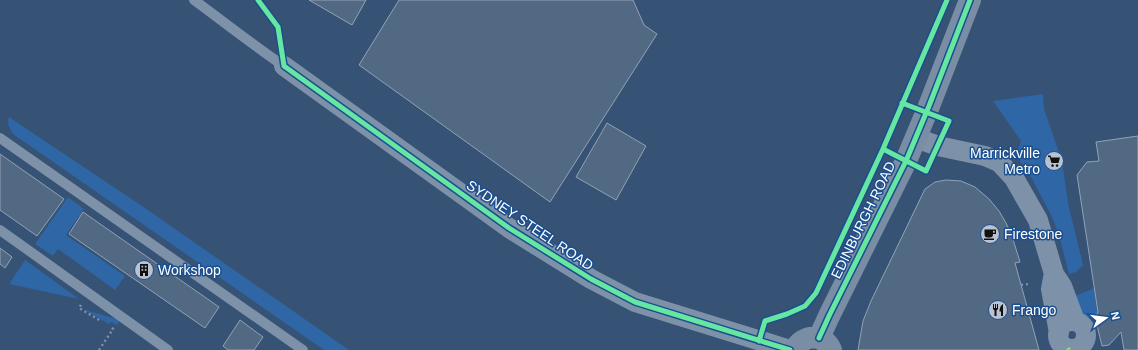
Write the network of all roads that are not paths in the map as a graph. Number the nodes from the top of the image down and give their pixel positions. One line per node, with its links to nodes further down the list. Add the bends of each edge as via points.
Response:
1 (194, 0): 3 (lane)
2 (970, 0): 5 (street, EDINBURGH ROAD)
3 (284, 66): 12 (street, SYDNEY STEEL ROAD, via 509,228 591,280 635,302)
4 (0, 138): 11 (lane)
5 (916, 138): 7 (street, via 999,162 1014,178 1038,220); 8 (street, EDINBURGH ROAD)
6 (0, 230): 10 (lane)
7 (1054, 274): 9 (street, via 1051,289); 9 (street, via 1062,286 1075,321 1085,329 1086,338 1081,346 1077,348)
8 (825, 344): 13 (street, via 807,338 801,341)
9 (1065, 344)
10 (168, 350)
11 (303, 350)
12 (790, 350)
13 (795, 350)

